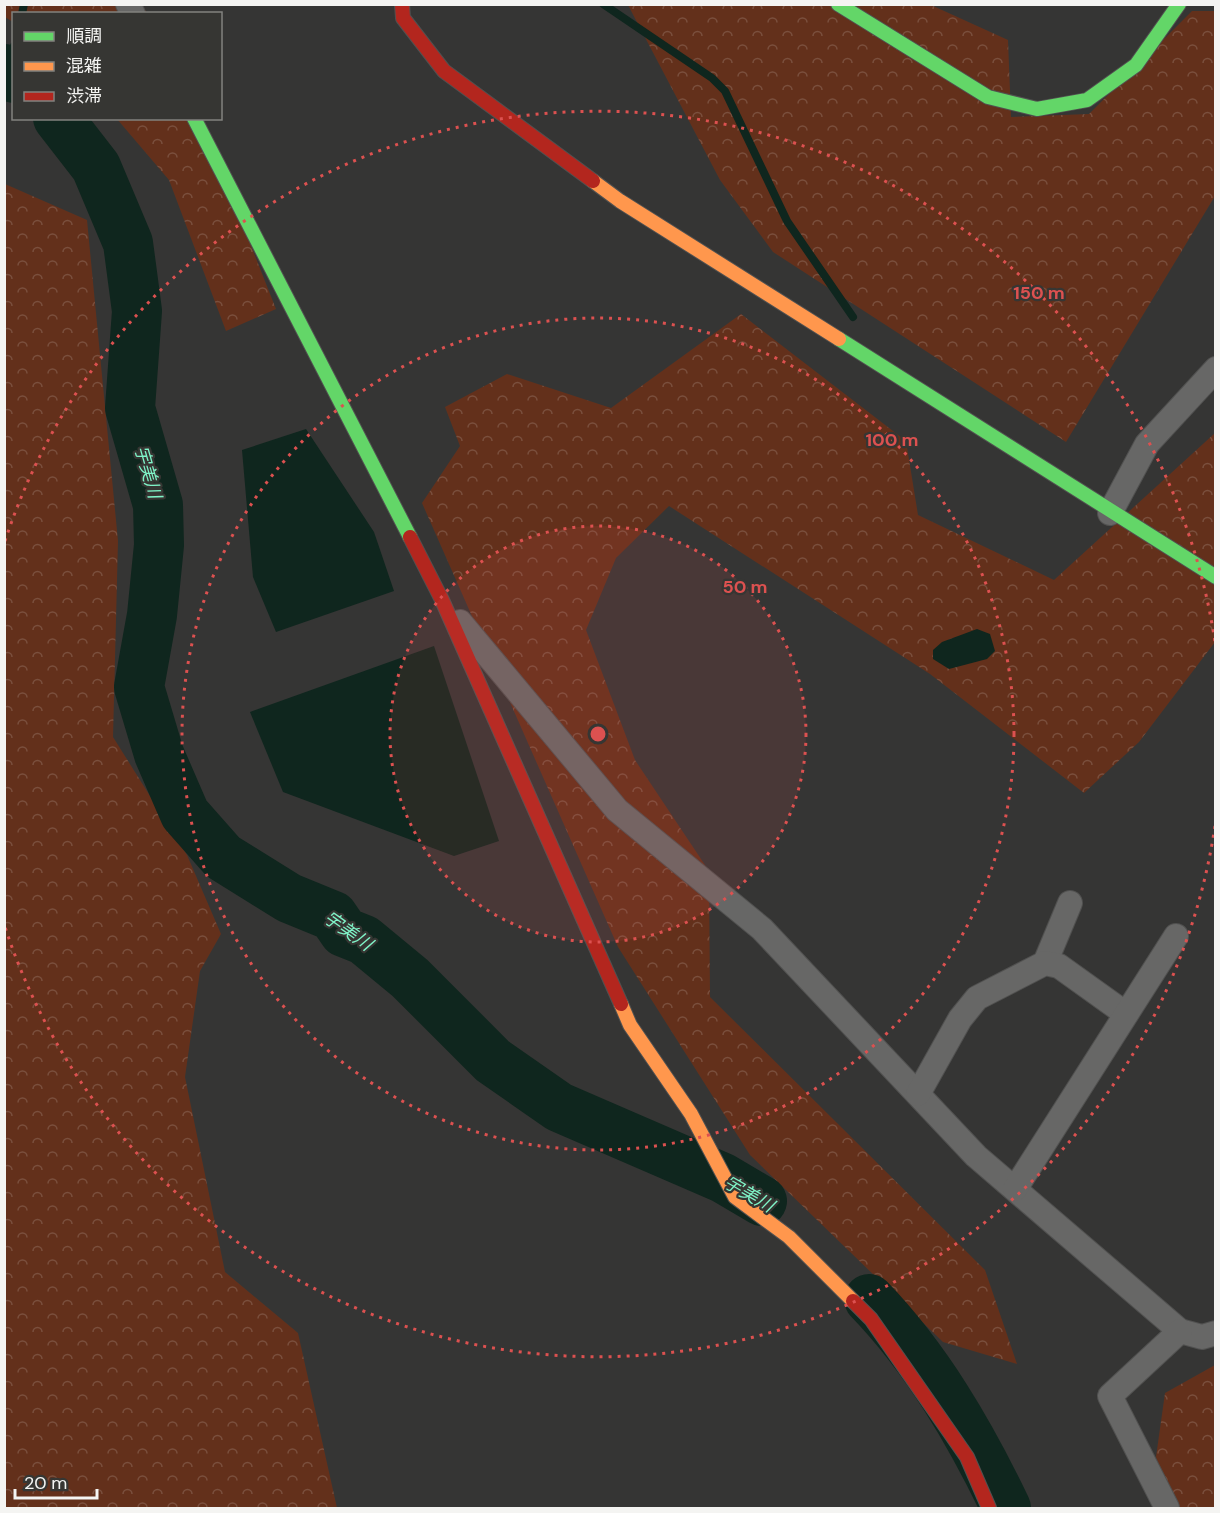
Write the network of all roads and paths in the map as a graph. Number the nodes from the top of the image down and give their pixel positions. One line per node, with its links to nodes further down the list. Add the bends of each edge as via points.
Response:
1 (402, 4): 6 (street, via 403,18 444,71 620,201)
2 (838, 4): 3 (street, via 988,97 1037,109 1087,100 1136,65)
3 (1179, 4)
4 (195, 120): 8 (street)
5 (1215, 369): 6 (street, via 1147,444)
6 (1110, 513): 7 (street)
7 (1215, 578)
8 (442, 600): 13 (street, via 617,810 762,929); 17 (street, via 630,1025 691,1114 735,1197 789,1237 872,1319 967,1457)
9 (1070, 903): 11 (street)
10 (1176, 936): 12 (street)
11 (1045, 963): 12 (street, via 1059,966); 13 (street, via 977,998 960,1019)
12 (1126, 1014): 14 (street)
13 (918, 1095): 14 (street, via 976,1156)
14 (1015, 1189): 15 (street)
15 (1180, 1331): 16 (street, via 1202,1337); 18 (street, via 1110,1396)
16 (1215, 1333)
17 (989, 1509)
18 (1167, 1509)

